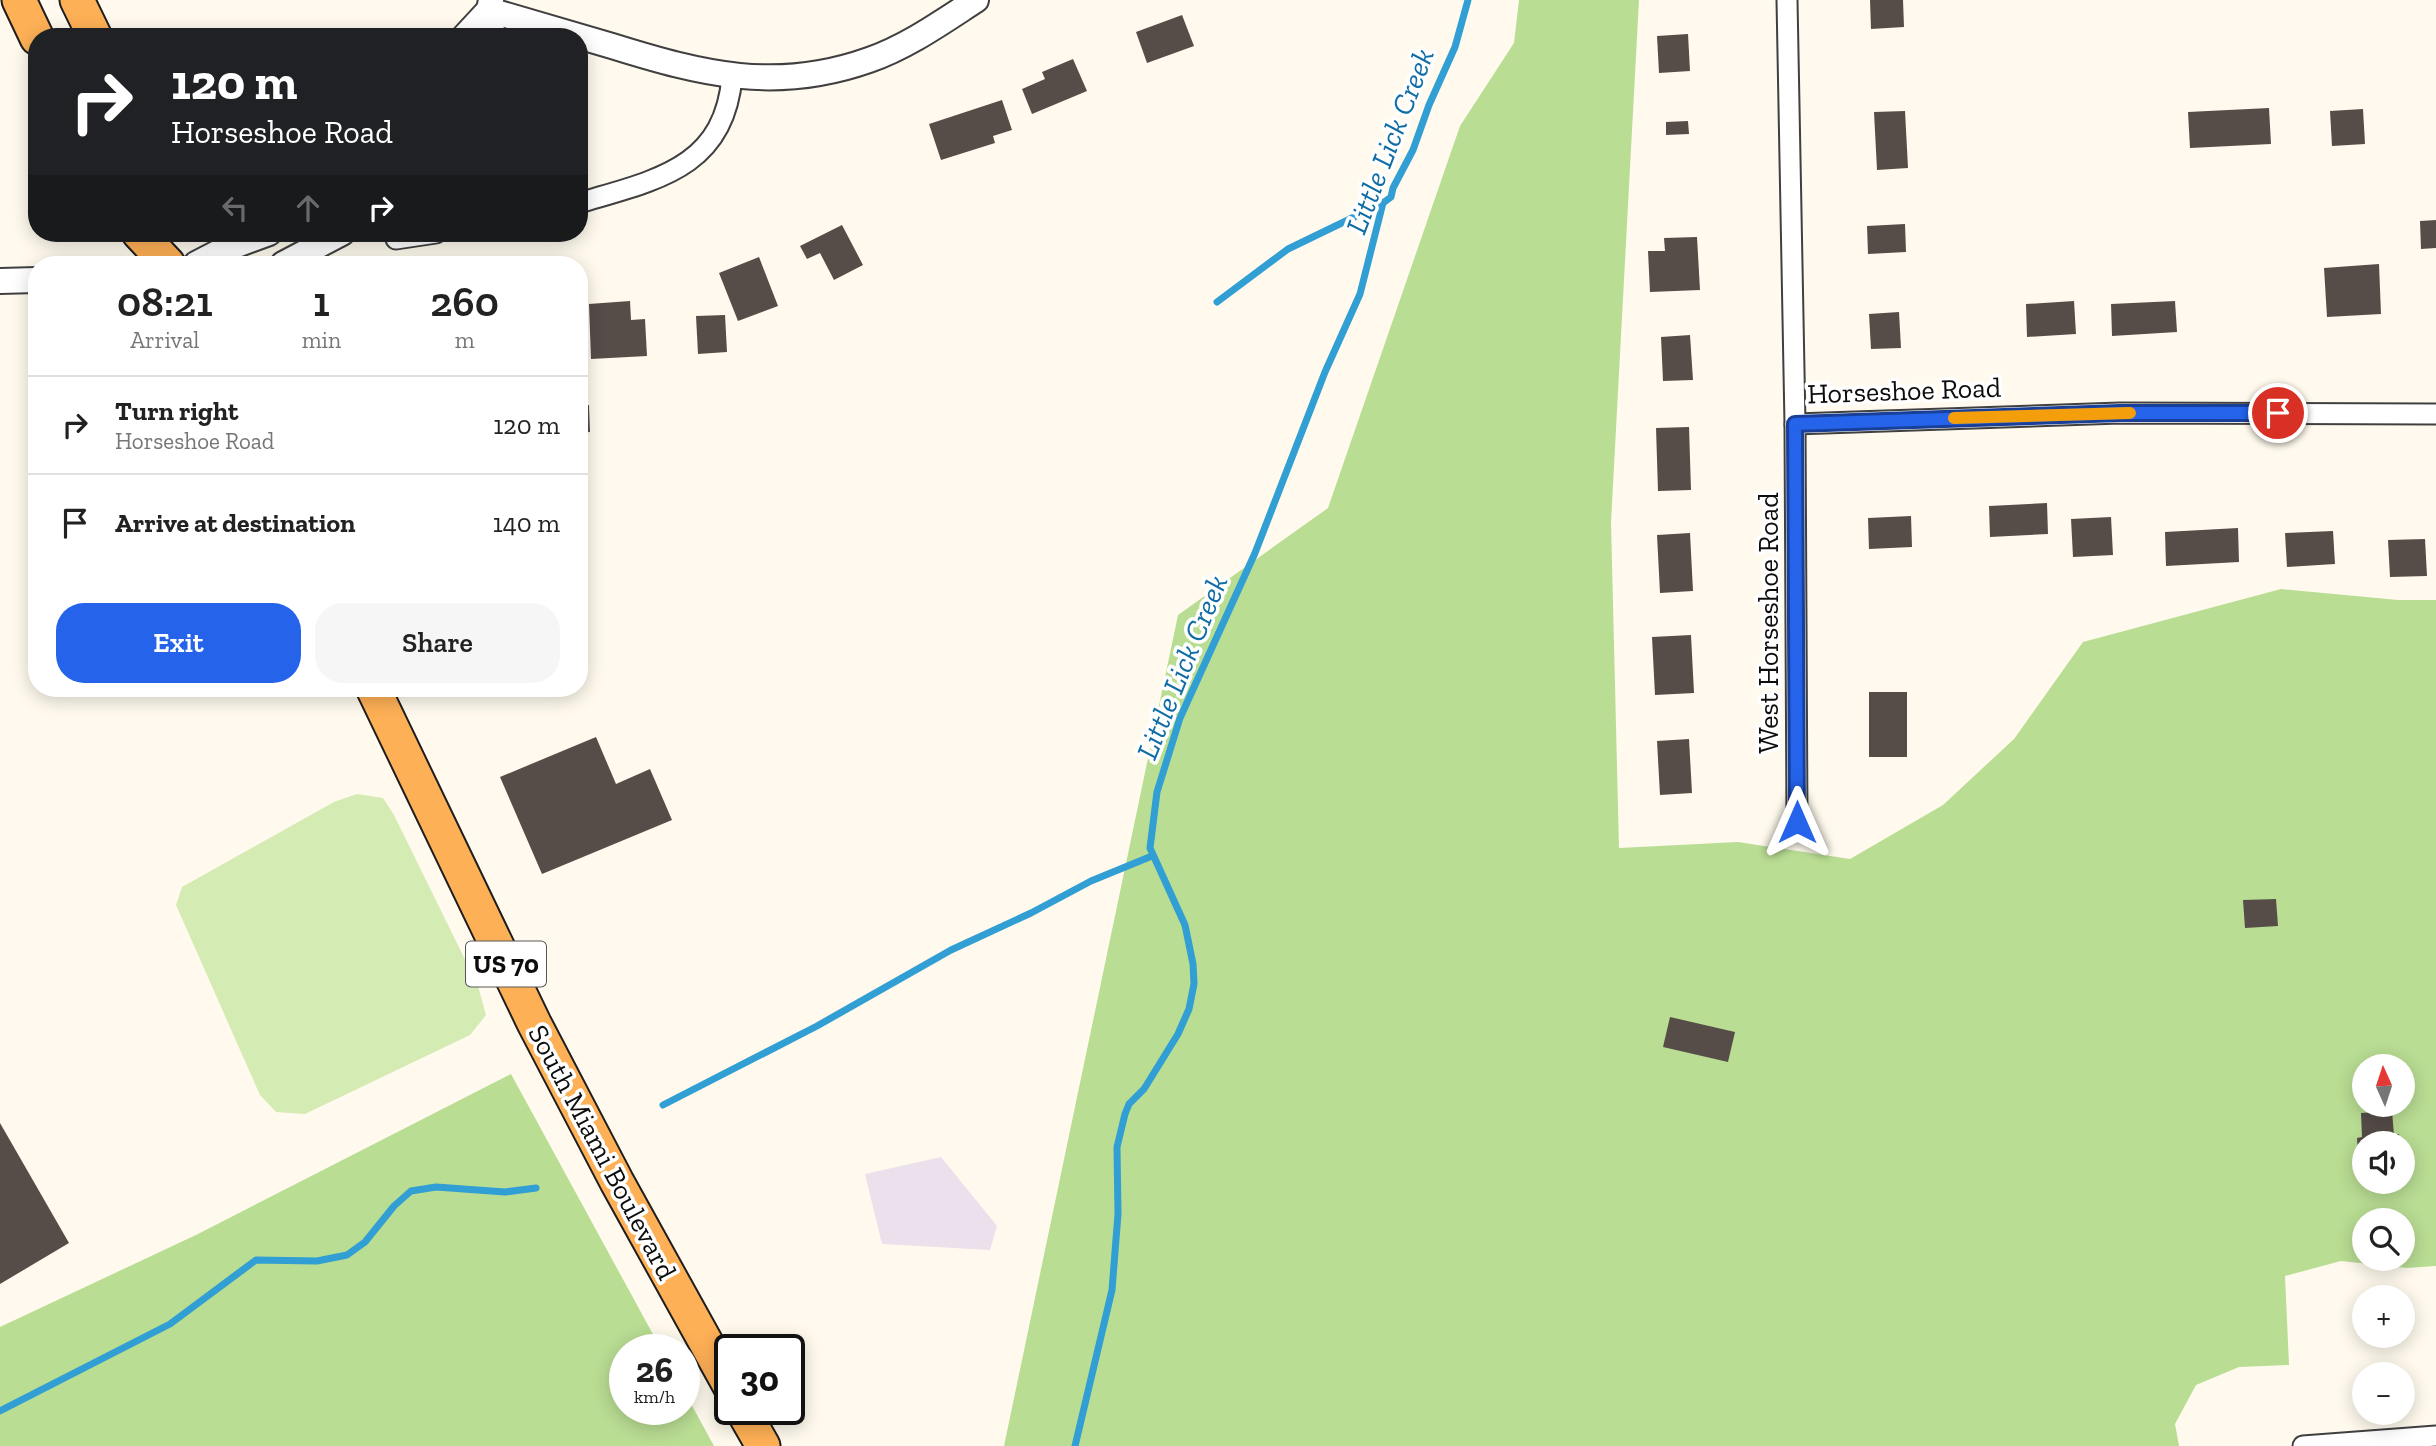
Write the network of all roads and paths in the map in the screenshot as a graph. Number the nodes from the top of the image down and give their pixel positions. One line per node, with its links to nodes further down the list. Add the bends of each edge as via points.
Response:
1 (19, 0): 6 (highway)
2 (77, 0): 7 (highway)
3 (976, 0): 12 (street, via 869,60 788,77)
4 (1787, 0): 23 (street, Horseshoe Road)
5 (490, 5): 8 (street); 9 (street); 10 (street)
6 (32, 28)
7 (91, 28)
8 (471, 28)
9 (492, 28)
10 (560, 28)
11 (588, 37): 12 (street, via 678,67)
12 (732, 77): 13 (street, via 724,116 700,153 680,168)
13 (588, 200)
14 (147, 242): 17 (highway)
15 (245, 242): 18 (street)
16 (325, 242): 19 (street)
17 (161, 256)
18 (211, 256)
19 (298, 256)
20 (28, 280): 21 (street)
21 (0, 281)
22 (2436, 414): 23 (street, Horseshoe Road, via 2120,413)
23 (1795, 424): 25 (street, West Horseshoe Road)
24 (377, 697): 26 (highway, South Miami Boulevard / US 70, via 540,1034)
25 (1797, 822)
26 (714, 1357)
27 (751, 1425): 29 (highway)
28 (2436, 1436): 30 (street)
29 (763, 1446)
30 (2303, 1446)

